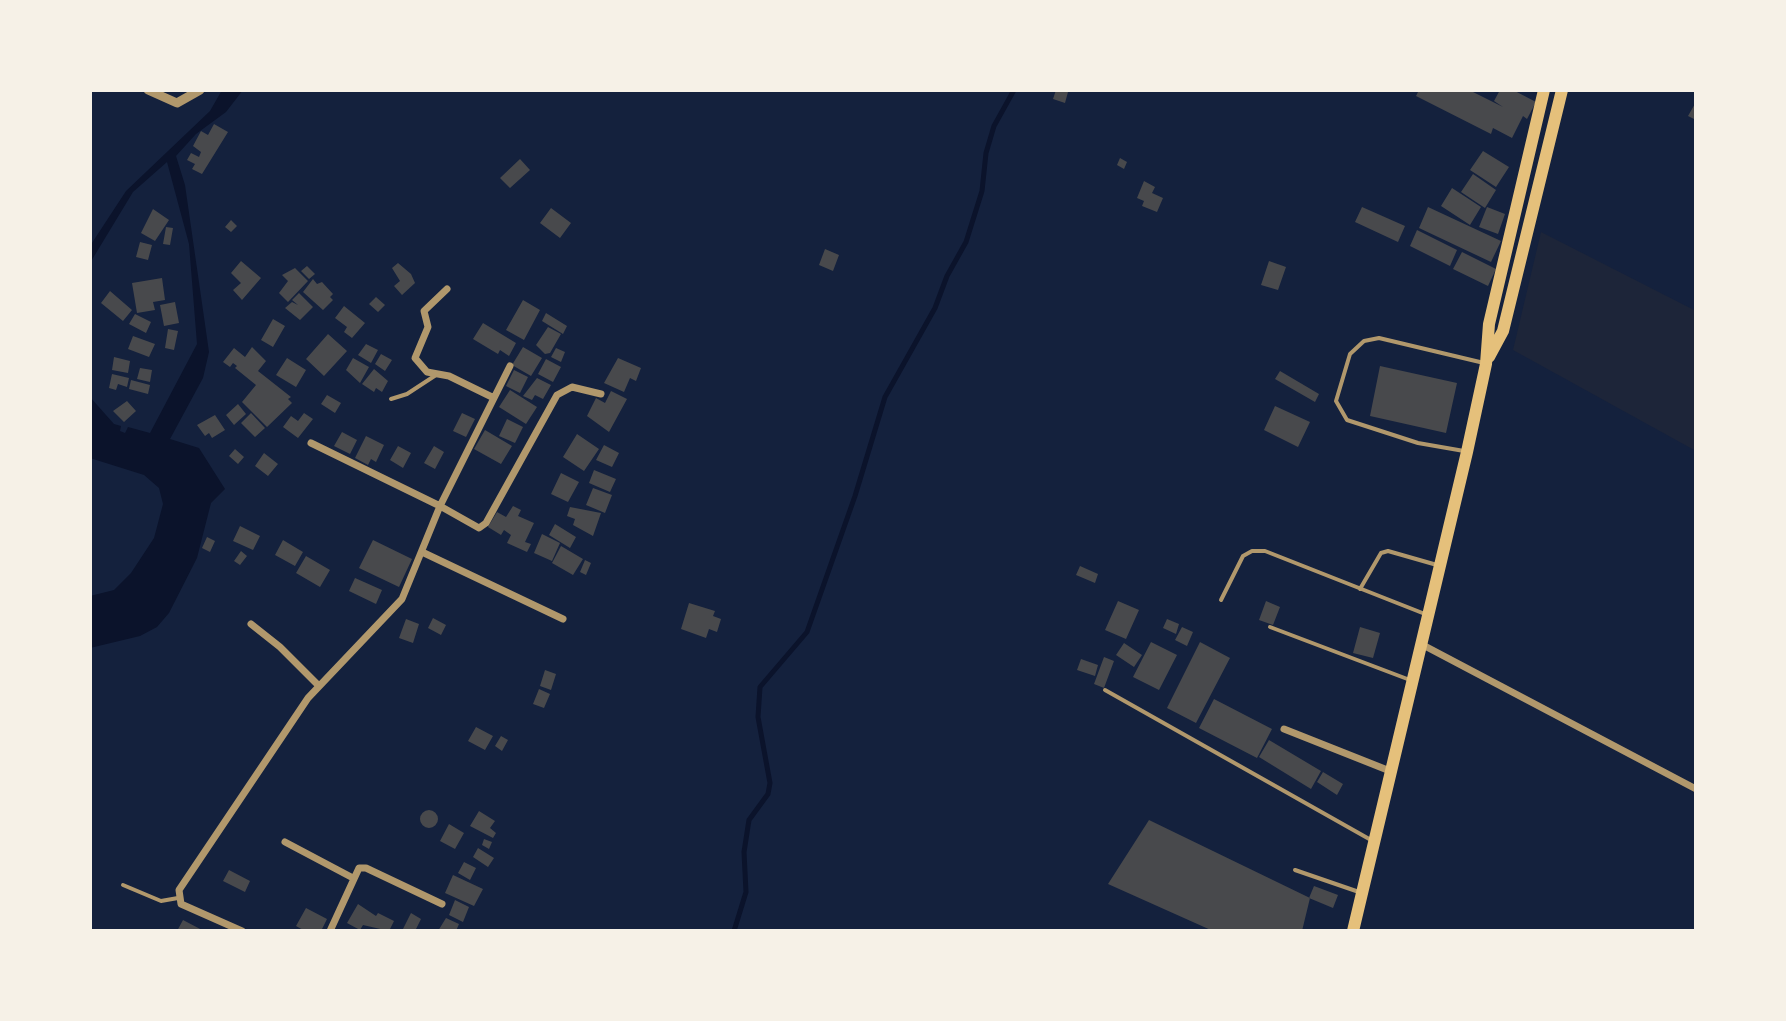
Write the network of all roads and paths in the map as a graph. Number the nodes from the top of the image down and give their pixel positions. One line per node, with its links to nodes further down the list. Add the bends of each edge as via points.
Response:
1 (148, 90): 4 (street, via 172,102)
2 (1544, 90): 6 (main road, via 1489,324)
3 (1562, 90): 6 (main road, via 1503,331)
4 (196, 93)
5 (447, 289): 8 (street, via 424,311 428,327 415,358 418,366)
6 (1486, 364): 13 (main road); 13 (lane, via 1379,338 1364,341 1350,354 1336,401 1347,420)
7 (510, 366): 10 (street)
8 (436, 375): 10 (street); 11 (lane)
9 (601, 394): 14 (street, via 572,387 557,395 483,527)
10 (494, 398): 14 (street)
11 (391, 399)
12 (311, 443): 14 (street)
13 (1467, 452): 16 (main road)
14 (440, 506): 15 (street)
15 (422, 552): 20 (street); 25 (street, via 402,599)
16 (1439, 565): 17 (lane, via 1381,553); 19 (main road)
17 (1360, 589): 18 (lane, via 1265,551 1252,551 1243,556); 19 (lane)
18 (1221, 600)
19 (1428, 615): 23 (main road)
20 (563, 619)
21 (251, 624): 25 (street)
22 (1270, 627): 24 (lane)
23 (1421, 644): 24 (main road); 29 (street)
24 (1412, 681): 28 (main road)
25 (319, 686): 36 (street)
26 (1105, 690): 30 (lane)
27 (1284, 729): 28 (street)
28 (1390, 771): 30 (main road)
29 (1696, 789)
30 (1373, 841): 35 (main road)
31 (285, 842): 33 (street)
32 (1295, 870): 35 (lane)
33 (353, 878): 37 (street, via 359,868 366,868); 39 (street)
34 (123, 885): 36 (lane, via 161,901)
35 (1361, 893): 40 (main road)
36 (178, 898): 38 (street)
37 (442, 904)
38 (242, 931)
39 (330, 931)
40 (1353, 931)

